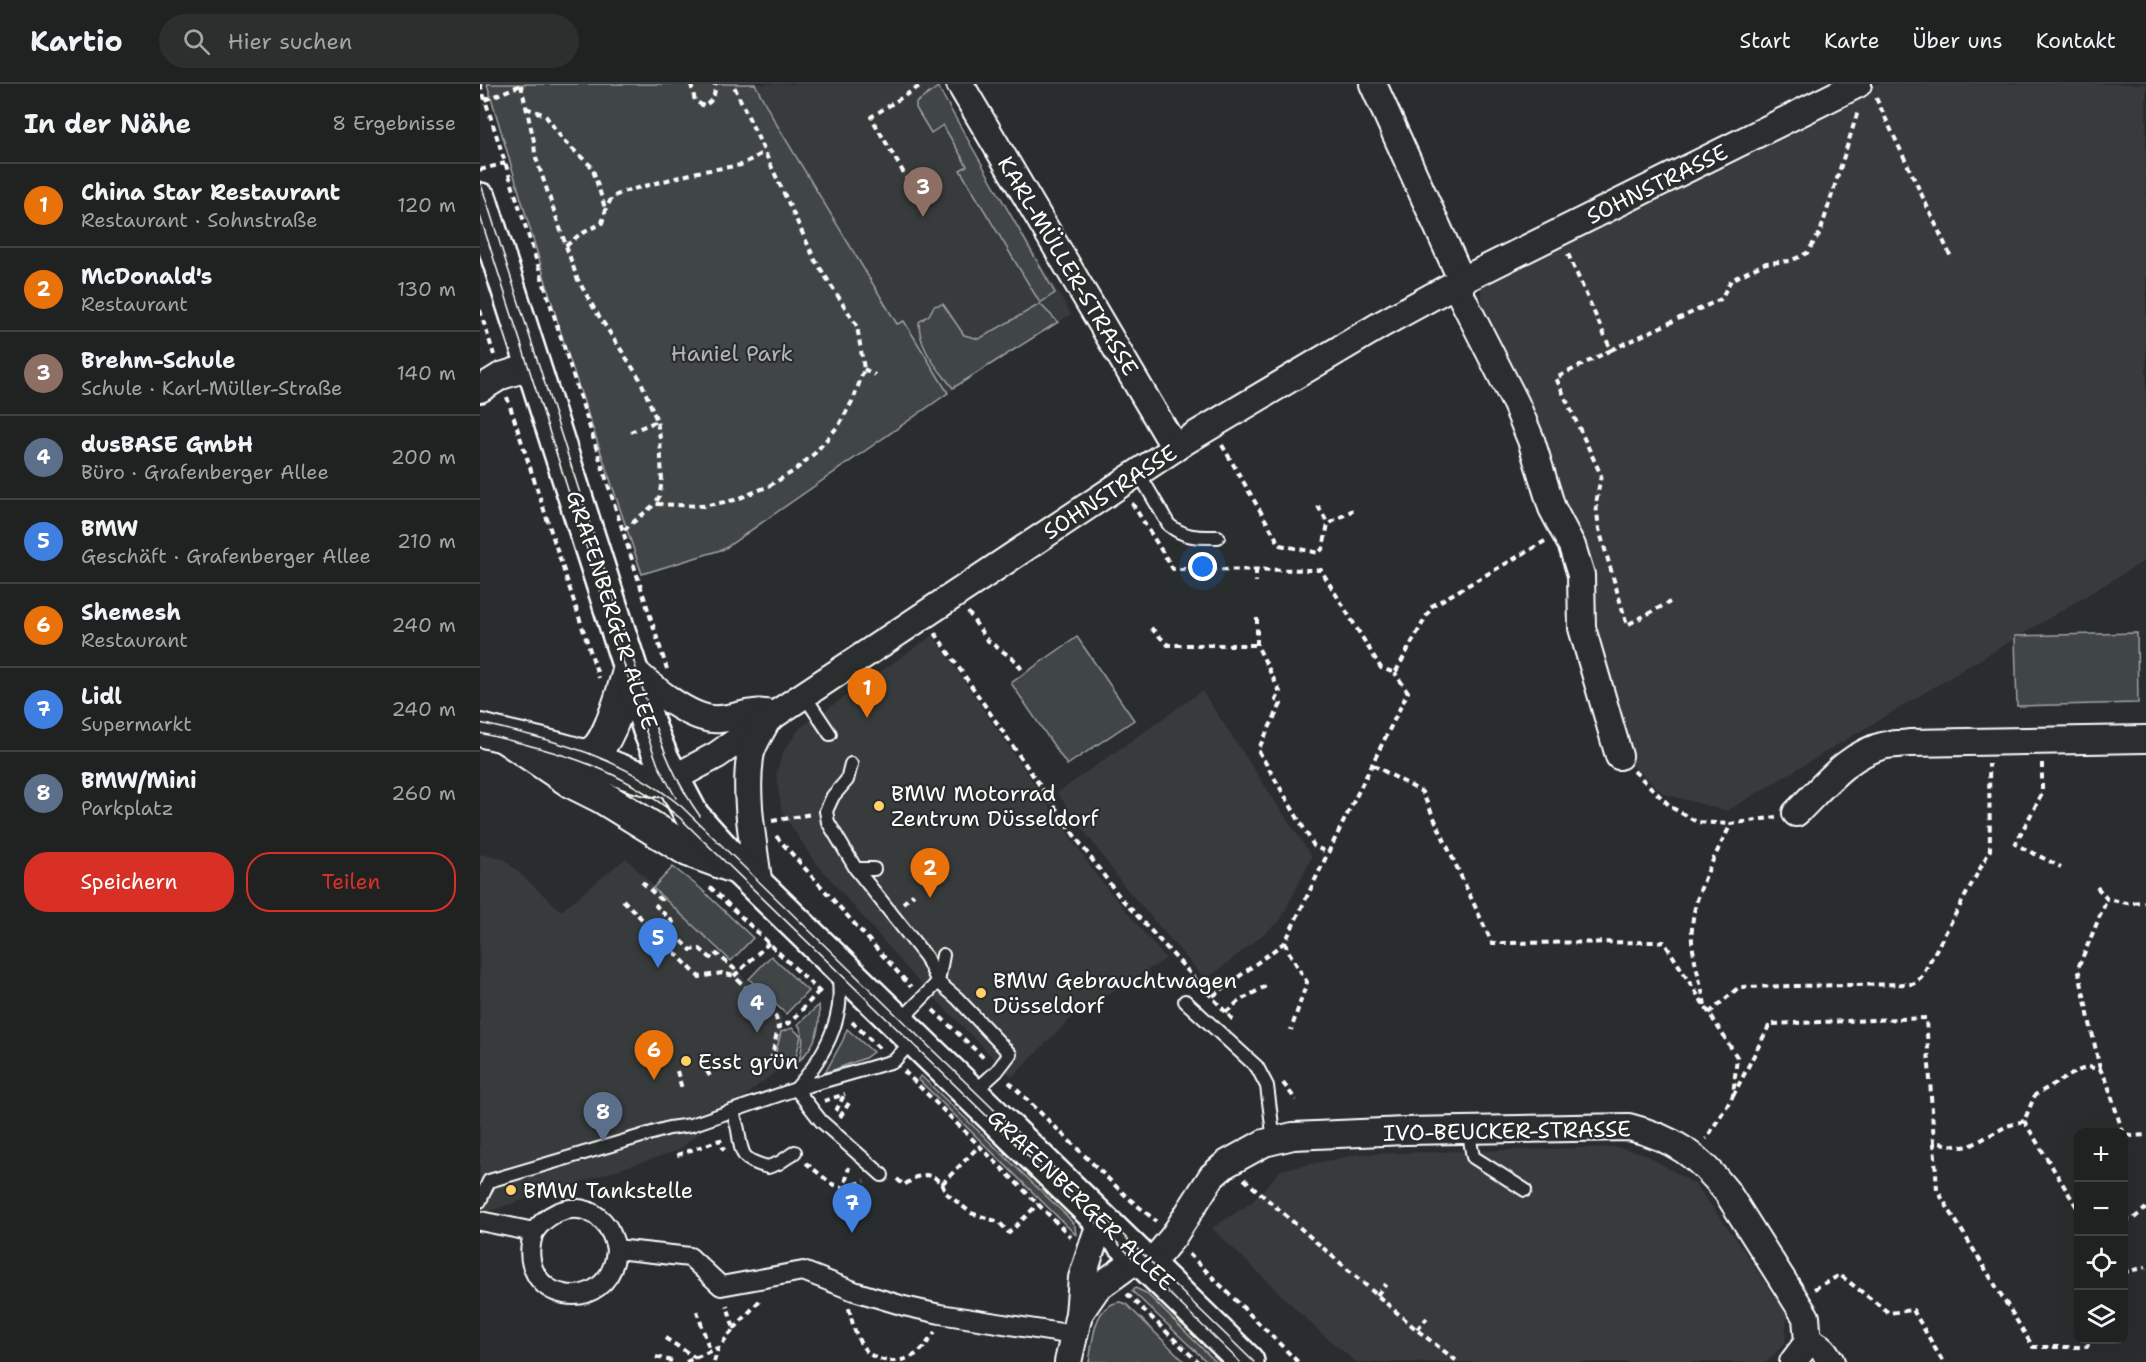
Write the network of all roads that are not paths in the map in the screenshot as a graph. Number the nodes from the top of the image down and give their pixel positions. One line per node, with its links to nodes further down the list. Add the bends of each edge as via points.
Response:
1 (960, 84): 8 (street, KARL-MÜLLER-STRASSE)
2 (1373, 84): 5 (street)
3 (1864, 94): 5 (street, SOHNSTRASSE)
4 (482, 219): 6 (main road, GRAFENBERGER ALLEE)
5 (1458, 282): 8 (street, SOHNSTRASSE); 18 (street, via 1516,404 1552,508 1572,546 1581,576 1582,627)
6 (533, 366): 7 (street); 11 (main road, GRAFENBERGER ALLEE)
7 (490, 383)
8 (1175, 448): 9 (street, SOHNSTRASSE)
9 (1129, 478): 10 (lane, via 1177,531 1190,537); 12 (street, SOHNSTRASSE)
10 (1218, 537)
11 (630, 667): 13 (street, via 667,698 700,718 721,719 763,711); 17 (street, via 601,745); 20 (main road, GRAFENBERGER ALLEE, via 650,730)
12 (804, 695): 13 (street, SOHNSTRASSE); 15 (lane)
13 (770, 718): 20 (street, SOHNSTRASSE, via 717,755); 24 (street, via 750,755)
14 (492, 733): 17 (street); 24 (street, via 688,850)
15 (830, 734)
16 (2146, 739): 21 (street, via 1885,746 1863,754 1840,770)
17 (582, 756): 20 (street, via 642,778)
18 (1619, 756)
19 (851, 764): 22 (lane, via 847,780 826,811 828,822)
20 (672, 779): 24 (main road, GRAFENBERGER ALLEE, via 692,816)
21 (1796, 813)
22 (856, 869): 23 (lane); 27 (lane, via 926,957)
23 (874, 869)
24 (749, 878): 26 (main road, GRAFENBERGER ALLEE)
25 (943, 955): 27 (lane)
26 (839, 964): 29 (main road, GRAFENBERGER ALLEE); 30 (lane, via 839,1010 813,1069)
27 (938, 982): 29 (lane); 31 (lane, via 1010,1054)
28 (1185, 1001): 34 (lane, via 1257,1067 1266,1086)
29 (897, 1036): 30 (lane, via 894,1061); 31 (main road, GRAFENBERGER ALLEE)
30 (796, 1089): 32 (lane); 36 (lane, via 821,1122)
31 (972, 1094): 39 (main road, GRAFENBERGER ALLEE)
32 (733, 1111): 35 (lane, via 741,1150 748,1159 768,1167); 38 (lane, via 489,1181)
33 (1468, 1129): 34 (street, IVO-BEUCKER-STRASSE, via 1293,1136); 37 (lane, via 1473,1157); 45 (street, IVO-BEUCKER-STRASSE, via 1629,1127 1667,1140 1695,1157 1727,1192 1806,1317)
34 (1274, 1141): 43 (street, IVO-BEUCKER-STRASSE, via 1226,1164 1212,1176 1173,1237)
35 (795, 1152)
36 (882, 1175)
37 (1525, 1190)
38 (480, 1201)
39 (1101, 1220): 43 (main road, GRAFENBERGER ALLEE); 44 (street, via 1082,1278)
40 (480, 1221): 41 (street)
41 (534, 1232): 42 (street, via 554,1212 581,1209 603,1220); 42 (street, via 529,1256 532,1268 539,1280 561,1294 573,1296 597,1288 612,1270)
42 (616, 1249): 44 (street, via 690,1257 721,1286 803,1271 854,1291 940,1314)
43 (1145, 1262): 44 (street, IVO-BEUCKER-STRASSE, via 1097,1288); 47 (main road, GRAFENBERGER ALLEE)
44 (1076, 1325): 46 (street)
45 (1800, 1352): 48 (street, IVO-BEUCKER-STRASSE, via 1816,1344)
46 (1068, 1362)
47 (1247, 1362)
48 (1831, 1362)

